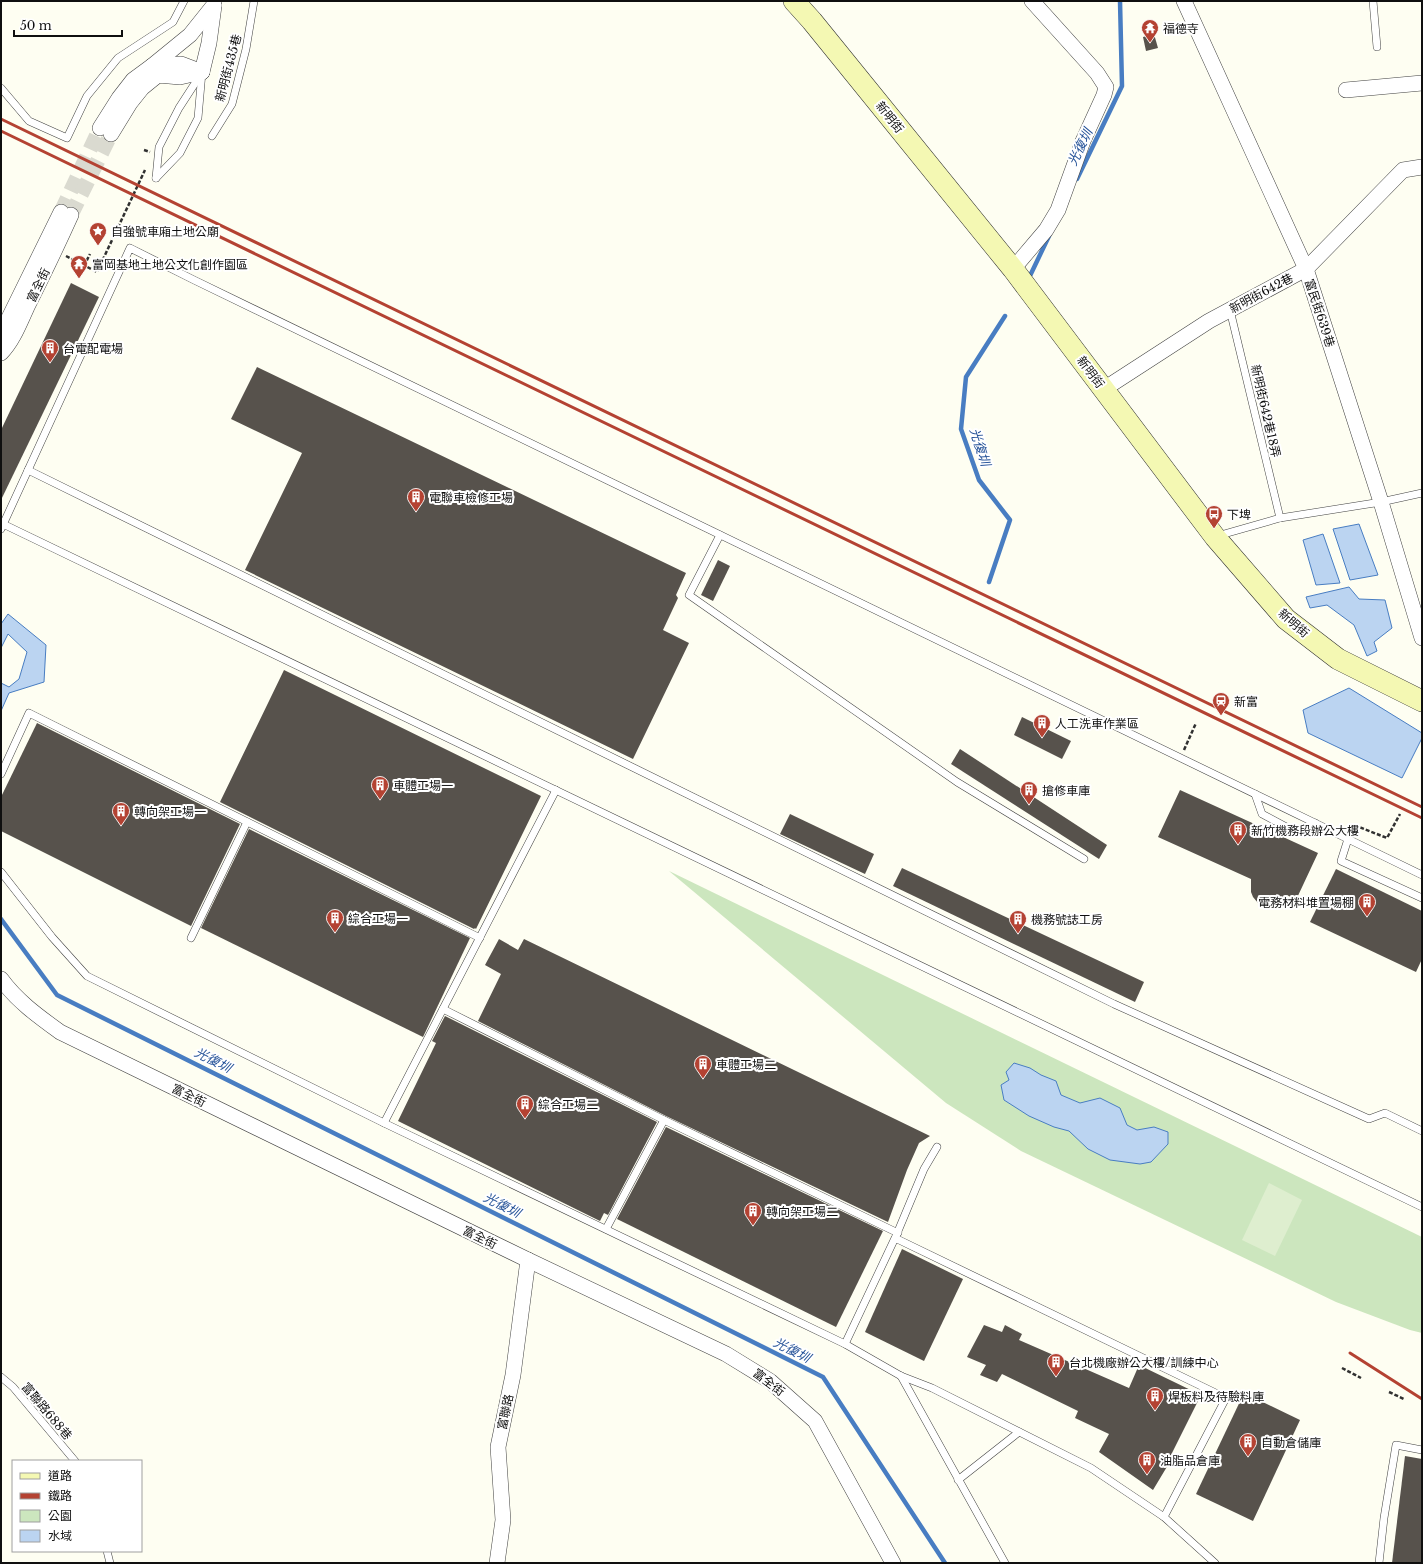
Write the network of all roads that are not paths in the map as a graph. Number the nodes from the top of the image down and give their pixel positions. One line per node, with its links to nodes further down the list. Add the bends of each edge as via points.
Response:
1 (184, 1): 12 (lane, via 173,22 118,58 87,96 68,138 29,122)
2 (254, 1): 14 (lane, 新明街435巷, via 232,104)
3 (794, 1): 16 (street, 新明街)
4 (1032, 1): 16 (street, via 1097,73 1106,87 1058,210 1046,230)
5 (1184, 1): 17 (street, 富民街639巷)
6 (1373, 1): 8 (lane)
7 (214, 3): 9 (street, via 190,35); 10 (street)
8 (1377, 47)
9 (152, 66): 10 (street, via 181,64); 10 (street, via 133,80 119,98 105,131 142,88 158,75 180,77)
10 (202, 72): 10 (lane, via 179,108 159,147 156,178 180,153 198,118)
11 (1422, 83): 13 (street)
12 (1, 88)
13 (1346, 90)
14 (212, 136)
15 (1422, 167): 17 (street, 新明街642巷, via 1403,170)
16 (1013, 269): 21 (street, 新明街)
17 (1306, 269): 18 (street, 新明街642巷); 24 (street, 富民街639巷)
18 (1230, 310): 21 (street, 新明街642巷); 25 (lane, 新明街642巷18弄)
19 (1, 334): 20 (street, 富全街, via 66,213 56,250 16,330)
20 (1, 353)
21 (1104, 390): 28 (street, 新明街)
22 (28, 470): 26 (lane); 27 (lane, via 130,248); 47 (lane, via 1114,1004 1369,1119 1385,1113)
23 (1422, 494): 24 (lane)
24 (1381, 502): 25 (lane); 29 (street, 富民街639巷)
25 (1280, 518): 28 (lane)
26 (2, 526): 32 (lane)
27 (720, 535): 33 (lane); 37 (lane, via 689,595 957,782)
28 (1215, 537): 30 (street, 新明街, via 1286,619 1338,659)
29 (1422, 638)
30 (1422, 701)
31 (1, 774): 34 (lane, via 29,713)
32 (556, 790): 42 (lane); 49 (lane)
33 (1255, 794): 35 (lane); 35 (lane, via 1262,814 1294,831)
34 (247, 822): 41 (lane); 42 (lane)
35 (1315, 824): 36 (lane)
36 (1348, 839): 39 (lane); 40 (lane, via 1341,861)
37 (1084, 859)
38 (1, 872): 46 (lane, via 52,937 87,976)
39 (1422, 875)
40 (1422, 898)
41 (191, 938)
42 (480, 938): 44 (lane)
43 (1, 979): 52 (street, 富全街, via 32,1012 60,1032)
44 (443, 1009): 45 (lane); 46 (lane)
45 (664, 1120): 50 (lane); 51 (lane)
46 (384, 1123): 50 (lane)
47 (1422, 1131)
48 (937, 1146): 51 (lane, via 924,1169)
49 (1422, 1207)
50 (606, 1230): 53 (lane)
51 (897, 1236): 53 (lane); 60 (lane, via 1226,1398)
52 (528, 1260): 63 (street, 富聯路, via 513,1375 498,1447 503,1520); 64 (street, 富全街, via 726,1354 770,1380 815,1421)
53 (845, 1344): 54 (lane)
54 (901, 1376): 56 (lane, via 932,1388); 59 (lane)
55 (1, 1377): 58 (lane, 富聯路688巷, via 13,1387)
56 (1019, 1432): 59 (lane); 60 (lane, via 1091,1468)
57 (1422, 1450): 67 (lane, via 1396,1446)
58 (74, 1460)
59 (958, 1480): 65 (lane)
60 (1164, 1517): 66 (lane)
61 (107, 1552): 62 (lane)
62 (110, 1563)
63 (497, 1563)
64 (893, 1563)
65 (1005, 1563)
66 (1215, 1563)
67 (1378, 1563)

